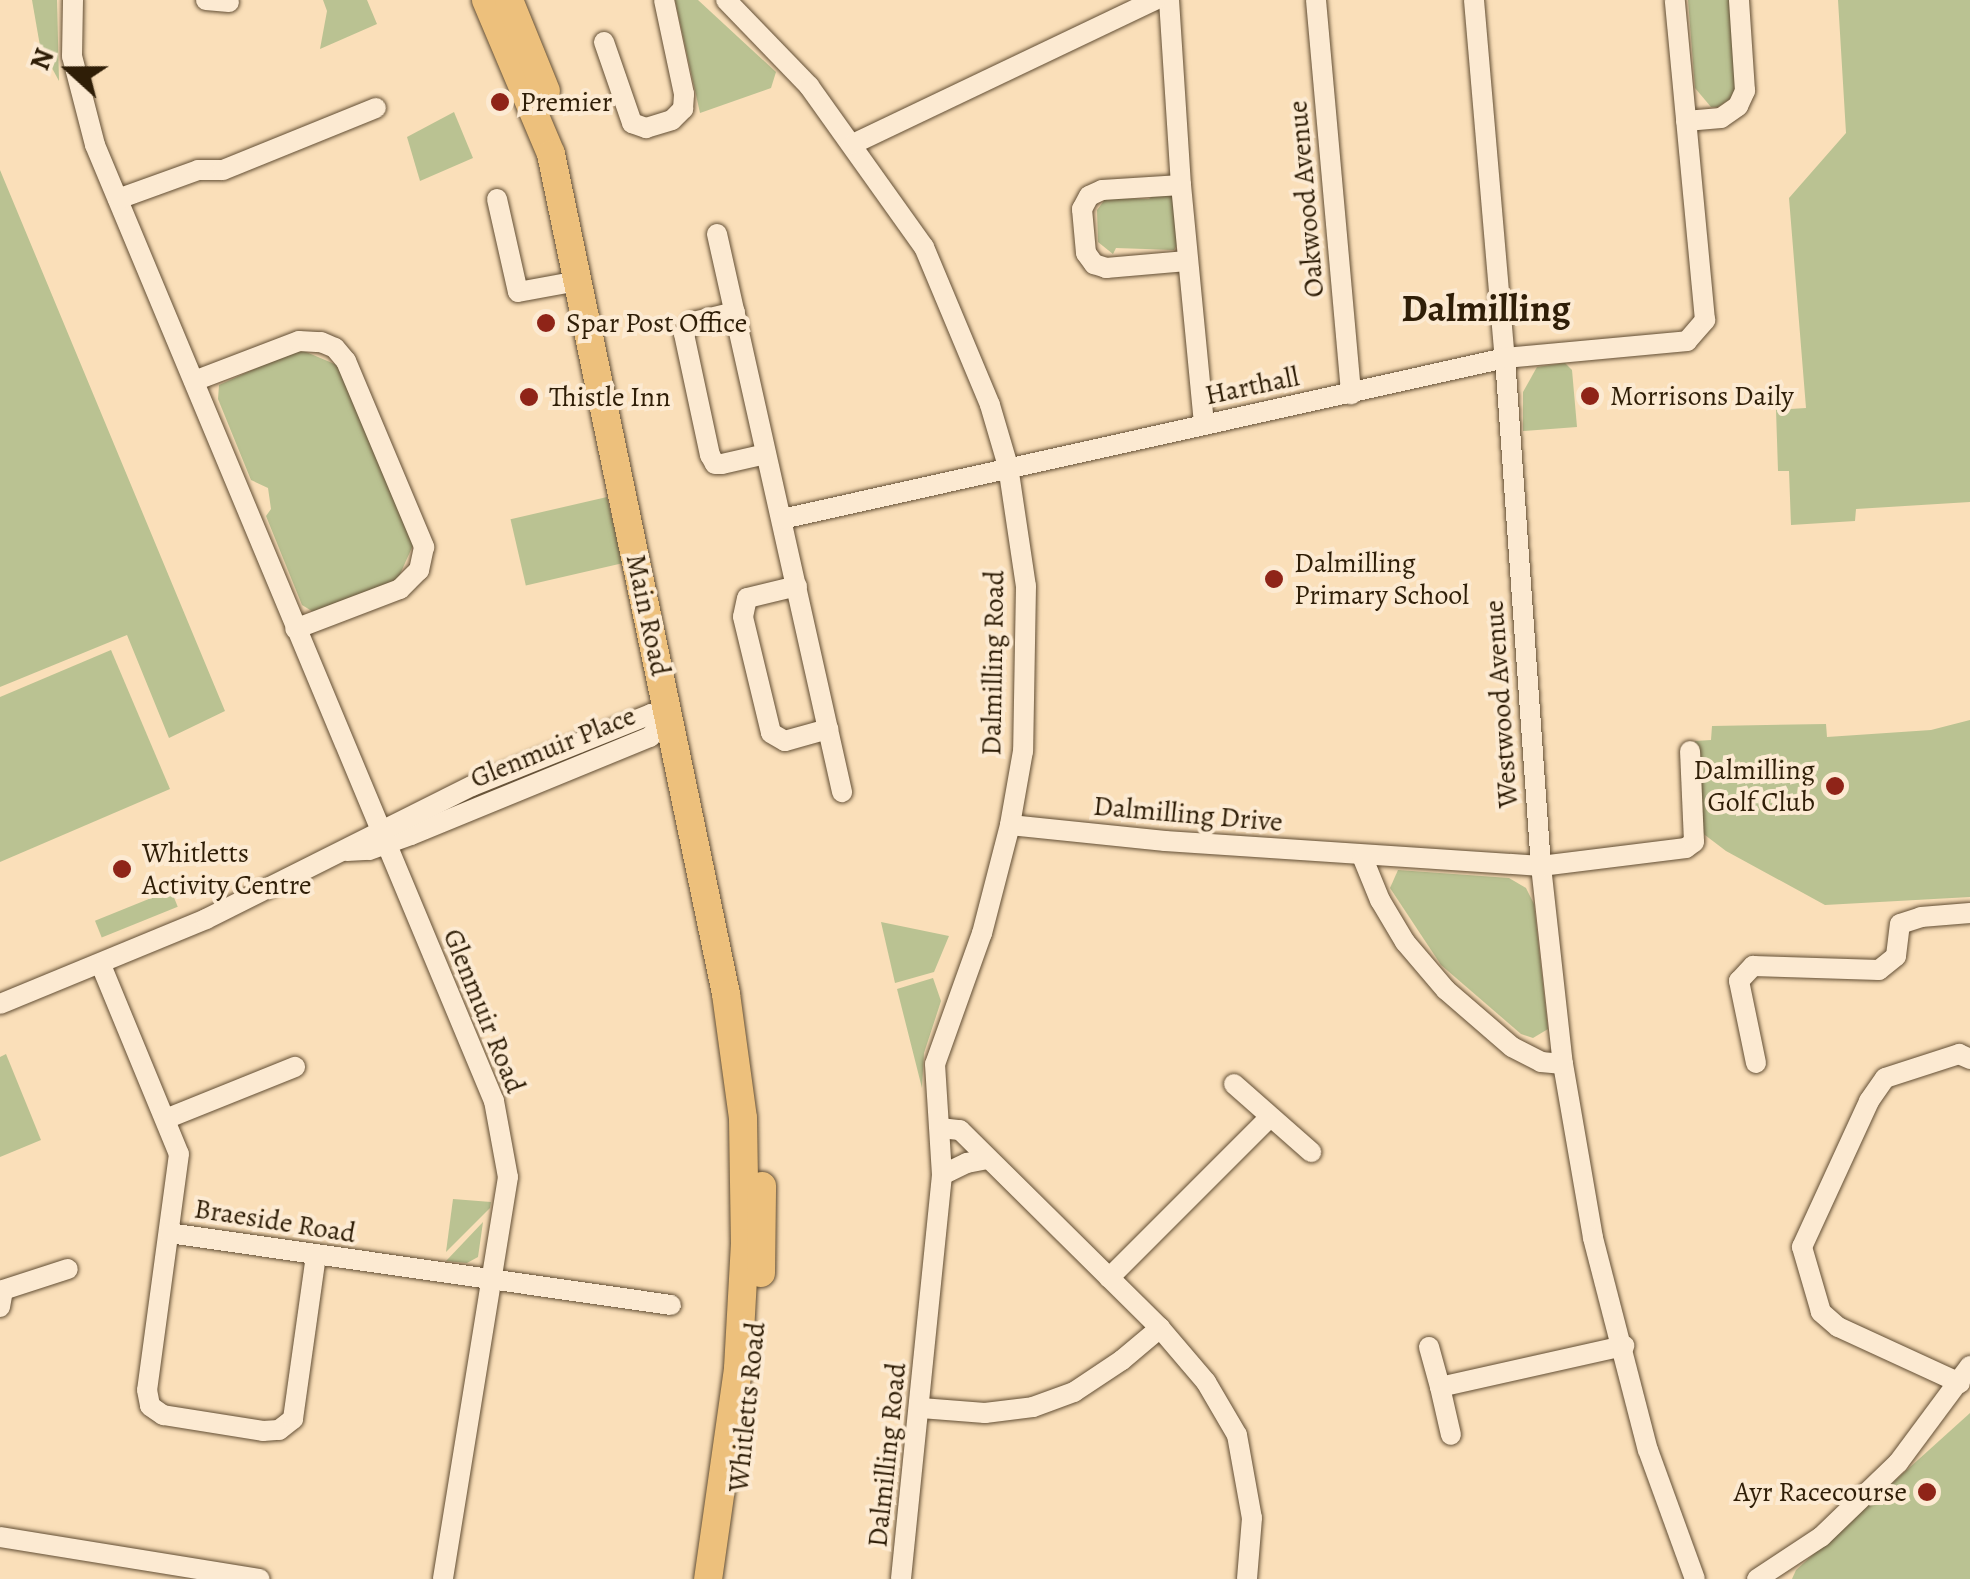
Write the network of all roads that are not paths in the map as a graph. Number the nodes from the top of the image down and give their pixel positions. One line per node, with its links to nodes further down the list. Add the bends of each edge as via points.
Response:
1 (72, 0): 19 (street, Glenmuir Road, via 72,56)
2 (206, 0): 13 (street)
3 (486, 0): 23 (main road, Main Road, via 551,154)
4 (508, 0): 34 (main road, Main Road, via 558,124 587,231)
5 (664, 0): 14 (street, via 684,94 672,120 646,128 632,123)
6 (726, 0): 17 (street, Dalmilling Road, via 796,71)
7 (1154, 0): 17 (street)
8 (1169, 0): 18 (street)
9 (1316, 0): 27 (street, Oakwood Avenue)
10 (1474, 0): 25 (street, Westwood Avenue)
11 (1675, 0): 16 (street, Harthall)
12 (1739, 0): 16 (street, via 1745,92 1720,118)
13 (229, 2)
14 (604, 42)
15 (376, 108): 19 (street, via 223,170 198,170)
16 (1686, 121): 25 (street, Harthall, via 1705,320 1687,341)
17 (854, 144): 30 (street, Dalmilling Road, via 924,247 970,350)
18 (1180, 185): 22 (street); 22 (street, via 1088,196 1082,209 1086,253 1106,268)
19 (118, 199): 26 (street, Glenmuir Road)
20 (497, 199): 23 (street, via 518,292)
21 (717, 234): 24 (street)
22 (1187, 261): 28 (street)
23 (578, 281): 34 (main road, Main Road)
24 (735, 312): 29 (street); 29 (street, via 692,322 684,334 710,455 722,464)
25 (1505, 358): 27 (street, Harthall); 41 (street, Westwood Avenue)
26 (194, 381): 33 (street, Glenmuir Road); 33 (street, via 299,341 335,348 424,547 419,570 400,589)
27 (1352, 394): 28 (street, Harthall)
28 (1204, 424): 30 (street, Harthall)
29 (766, 454): 31 (street)
30 (1008, 466): 31 (street, Harthall); 38 (street, Dalmilling Road, via 1026,586 1024,751)
31 (782, 520): 32 (street)
32 (797, 586): 35 (street); 35 (street, via 748,598 743,618 770,733 786,741)
33 (296, 630): 39 (street, Glenmuir Road)
34 (674, 716): 39 (street, Glenmuir Place, via 643,717); 57 (main road, Main Road, via 743,989 760,1123)
35 (828, 730): 37 (street)
36 (1690, 751): 41 (street, via 1694,842)
37 (842, 792)
38 (1010, 825): 40 (street, Dalmilling Drive); 52 (street, Dalmilling Road, via 982,933 935,1064)
39 (384, 836): 43 (street, Glenmuir Place); 61 (street, Glenmuir Road, via 494,1101 508,1177)
40 (1362, 856): 41 (street, Dalmilling Drive); 47 (street, via 1406,942 1446,990 1512,1048)
41 (1541, 866): 47 (street, Westwood Avenue)
42 (1970, 913): 46 (street, via 1900,924 1896,956 1879,970 1752,966 1739,981)
43 (101, 965): 44 (street, Glenmuir Place); 51 (street, Braeside Road)
44 (0, 1004)
45 (1970, 1059): 67 (street, via 1960,1054 1885,1078 1802,1247 1820,1312 1838,1328)
46 (1756, 1063)
47 (1563, 1064): 65 (street, Westwood Avenue, via 1593,1238)
48 (295, 1068): 51 (street)
49 (1234, 1084): 50 (street)
50 (1270, 1117): 53 (street); 60 (street)
51 (168, 1118): 56 (street, Braeside Road, via 179,1154)
52 (940, 1128): 54 (street, via 960,1130); 55 (street, Dalmilling Road)
53 (1311, 1152)
54 (988, 1159): 55 (street); 60 (street)
55 (942, 1175): 69 (street, Dalmilling Road)
56 (170, 1233): 58 (street, Braeside Road); 58 (street, via 148,1390 150,1406 163,1415 279,1430 292,1418)
57 (755, 1239): 74 (main road, Whitletts Road); 75 (main road, Whitletts Road, via 754,1367)
58 (316, 1256): 61 (street, Braeside Road)
59 (68, 1269): 63 (street, via 3,1290)
60 (1109, 1278): 64 (street)
61 (488, 1279): 62 (street); 73 (street, Glenmuir Road)
62 (671, 1304)
63 (0, 1306)
64 (1160, 1328): 69 (street, via 1074,1392 1033,1407); 77 (street, via 1206,1382 1236,1435 1252,1518)
65 (1624, 1346): 68 (street); 78 (street, Westwood Avenue, via 1648,1450)
66 (1429, 1347): 68 (street)
67 (1965, 1374): 79 (street, via 1898,1463 1821,1538)
68 (1440, 1386): 70 (street)
69 (921, 1408): 76 (street, Dalmilling Road)
70 (1451, 1435)
71 (0, 1537): 72 (street)
72 (260, 1579)
73 (443, 1579)
74 (708, 1579)
75 (727, 1579)
76 (902, 1579)
77 (1247, 1579)
78 (1695, 1579)
79 (1757, 1579)

